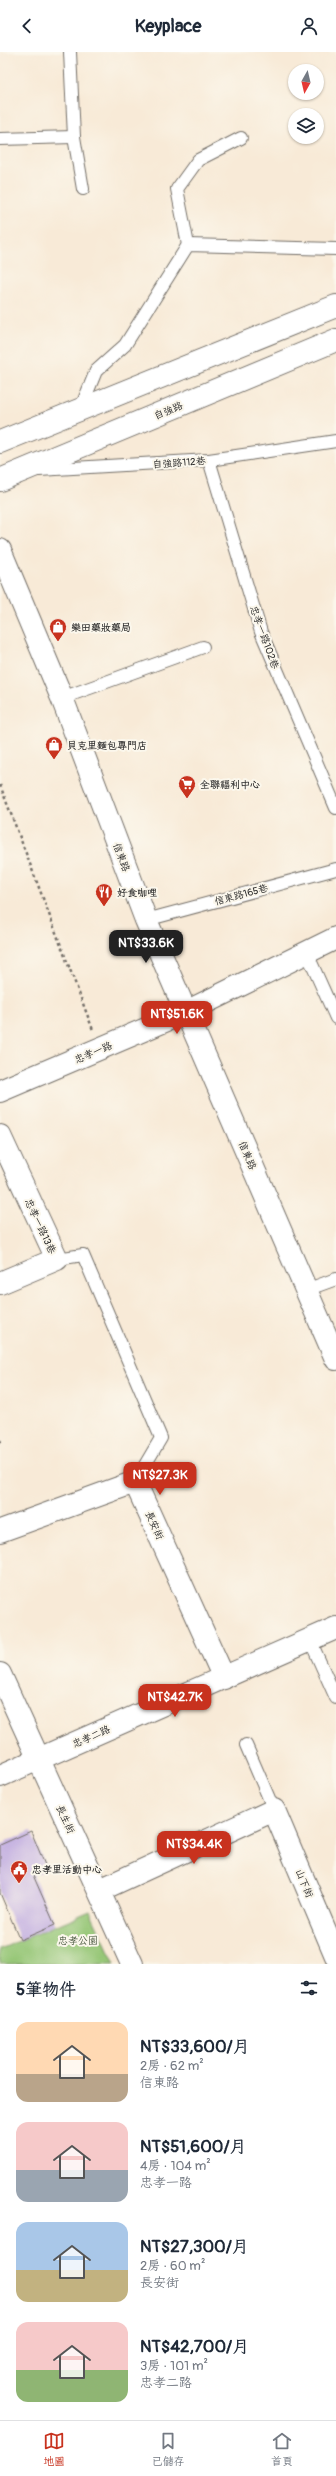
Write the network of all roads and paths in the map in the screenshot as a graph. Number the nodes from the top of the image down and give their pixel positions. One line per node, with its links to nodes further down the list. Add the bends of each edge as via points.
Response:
1 (70, 52): 2 (lane)
2 (74, 137): 4 (lane); 5 (lane)
3 (241, 138): 6 (lane, via 198,160 177,189)
4 (0, 139)
5 (83, 189)
6 (188, 245): 7 (lane); 10 (lane, via 125,345 96,371)
7 (336, 249)
8 (336, 306): 10 (street)
9 (336, 340): 14 (street, 自強路)
10 (80, 410): 12 (street)
11 (336, 441): 13 (lane, 自強路112巷)
12 (0, 442)
13 (209, 460): 14 (lane, 自強路112巷); 20 (lane, 忠孝一路102巷, via 261,632)
14 (20, 472): 15 (street, 自強路)
15 (0, 480)
16 (0, 550): 18 (street, 信東路)
17 (203, 647): 18 (lane)
18 (62, 698): 22 (street, 信東路)
19 (0, 785): 27 (path)
20 (336, 808)
21 (336, 869): 22 (lane, 信東路165巷)
22 (146, 920): 25 (street, 信東路)
23 (336, 938): 24 (street, 忠孝一路)
24 (306, 951): 25 (street, 忠孝一路); 26 (lane)
25 (186, 1012): 27 (street, 忠孝一路); 33 (street, 信東路)
26 (336, 1018)
27 (100, 1049): 28 (street, 忠孝一路)
28 (0, 1091)
29 (0, 1136): 30 (street, 忠孝一路13巷)
30 (57, 1259): 32 (street, 忠孝一路13巷); 37 (lane, via 83,1255 162,1438)
31 (336, 1279): 33 (lane)
32 (0, 1283)
33 (306, 1290): 34 (street, 信東路)
34 (336, 1359)
35 (0, 1440): 36 (path)
36 (2, 1446)
37 (135, 1482): 38 (street); 42 (street, 長安街)
38 (0, 1532)
39 (336, 1628): 40 (street, 忠孝二路)
40 (310, 1640): 42 (street, 忠孝二路); 43 (lane)
41 (0, 1674): 45 (street, 長生街)
42 (224, 1678): 45 (street, 忠孝二路)
43 (336, 1698)
44 (246, 1745): 47 (lane)
45 (37, 1759): 46 (street, 忠孝二路); 48 (street, 長生街)
46 (0, 1776)
47 (274, 1810): 48 (street); 49 (street, 山下街)
48 (100, 1890): 50 (street, 長生街)
49 (336, 1956)
50 (132, 1964)

